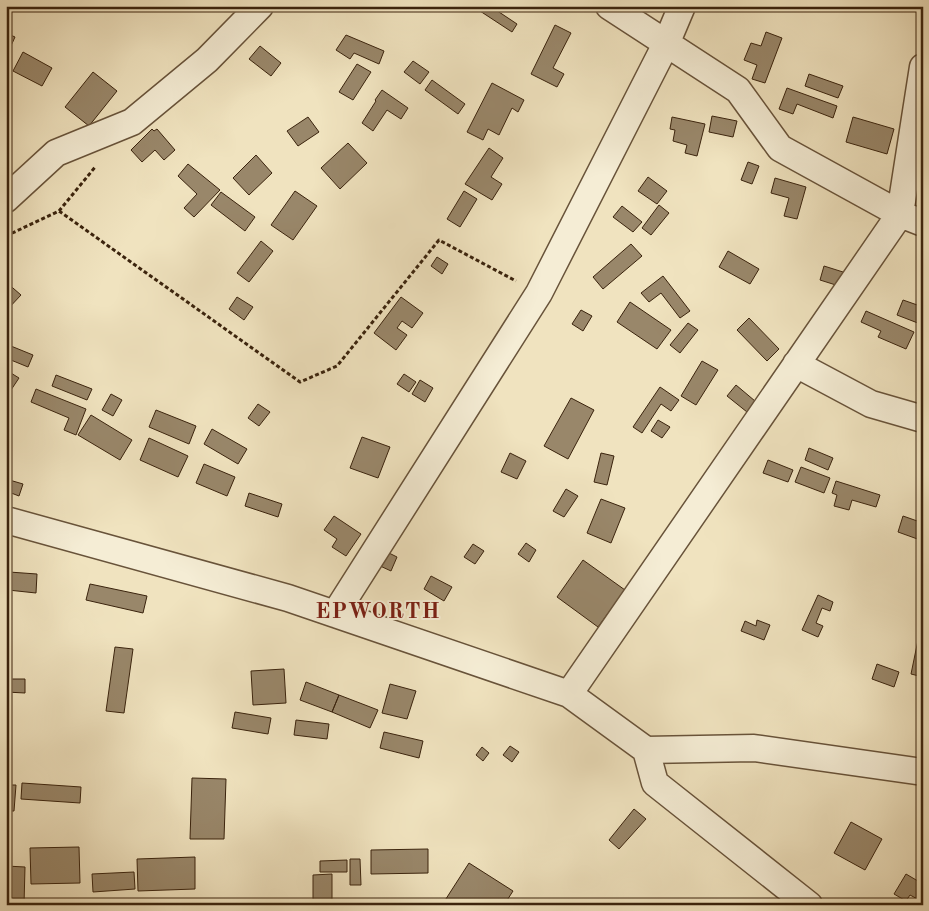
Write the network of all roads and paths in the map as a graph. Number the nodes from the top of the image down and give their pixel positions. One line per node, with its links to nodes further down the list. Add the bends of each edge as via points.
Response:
1 (260, 6): 7 (street, via 207,60 132,122 56,153)
2 (609, 6): 4 (street)
3 (682, 6): 4 (street)
4 (666, 44): 9 (street, via 738,90 780,148); 11 (street)
5 (923, 67): 9 (street)
6 (102, 159): 8 (path)
7 (6, 199)
8 (59, 211): 10 (path); 11 (path, via 300,382 337,366 438,240)
9 (912, 219): 12 (street)
10 (6, 236)
11 (539, 293): 15 (street)
12 (796, 364): 13 (street, via 871,404); 16 (street)
13 (923, 419)
14 (6, 520): 15 (street)
15 (335, 614): 16 (street)
16 (569, 694): 17 (street)
17 (646, 750): 18 (street, via 754,748); 19 (street, via 655,783)
18 (923, 772)
19 (810, 905)

